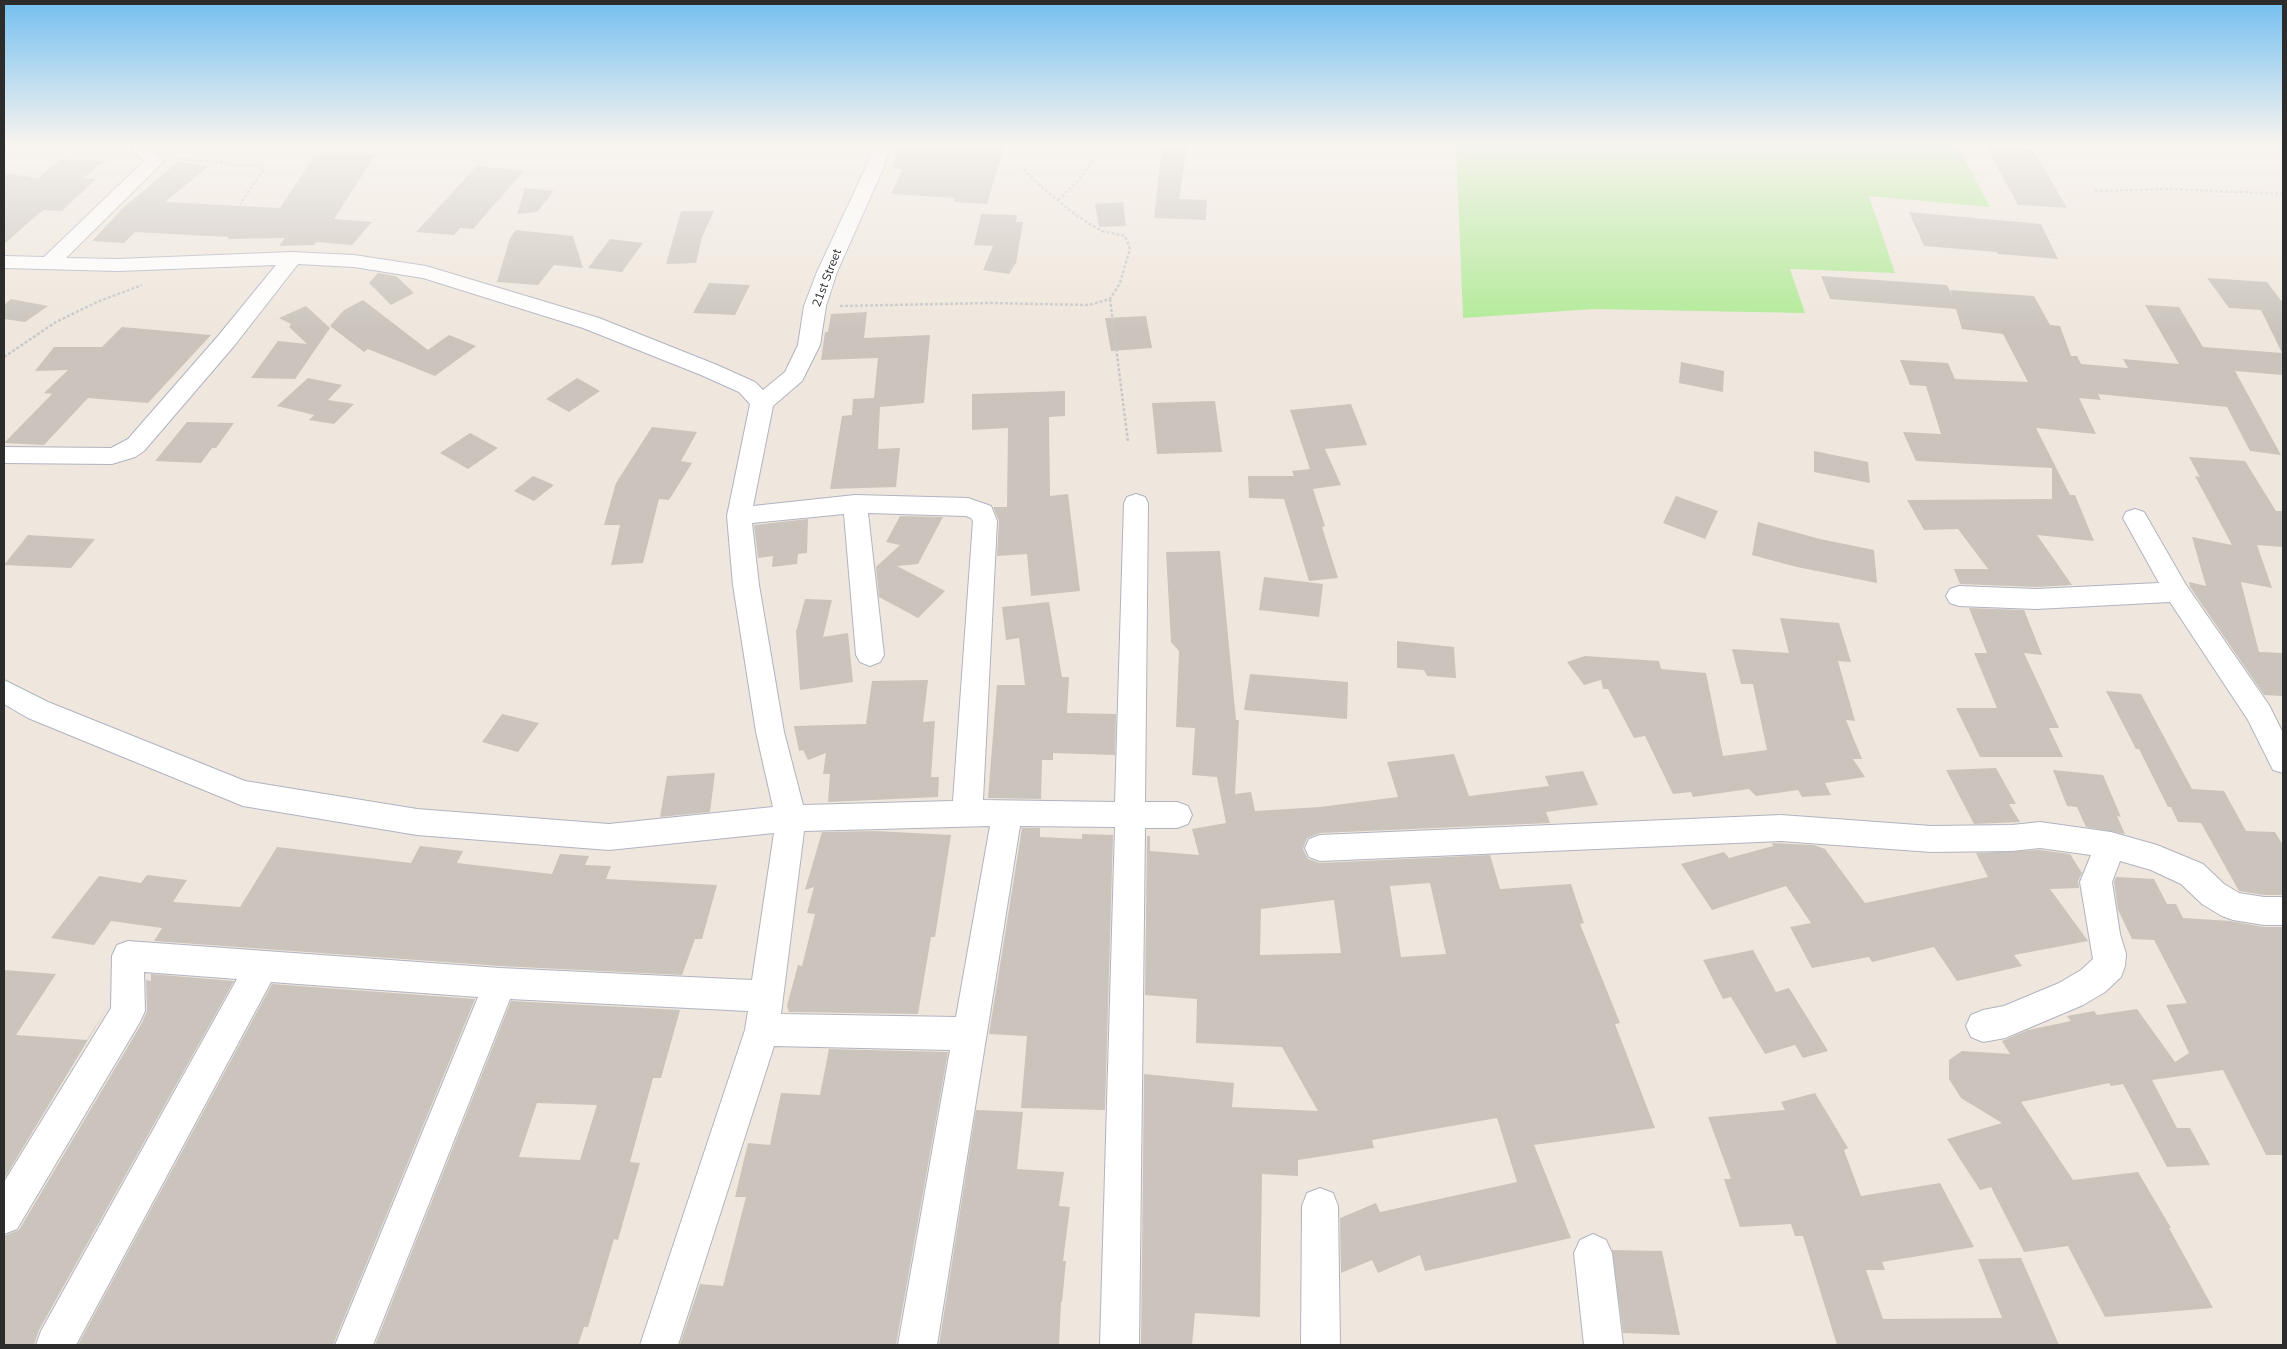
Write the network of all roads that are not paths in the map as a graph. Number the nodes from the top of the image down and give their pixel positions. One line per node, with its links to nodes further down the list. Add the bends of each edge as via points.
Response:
1 (108, 206): 5 (street)
2 (857, 206): 6 (street, 21st Street, via 815,306 809,345 794,376)
3 (292, 258): 5 (street, via 118,265); 6 (street, via 354,261 426,272 507,296 591,323 709,370 747,387); 7 (street, via 220,349 136,445 112,456)
4 (4, 262): 5 (street)
5 (48, 264)
6 (762, 403): 10 (street)
7 (4, 455)
8 (1136, 503): 20 (street)
9 (855, 504): 10 (street); 14 (street); 18 (street, via 968,507 982,512)
10 (739, 516): 22 (street, via 746,585 770,732)
11 (2134, 518): 12 (street)
12 (2177, 592): 13 (street, via 2036,598); 16 (street)
13 (1959, 596)
14 (870, 655)
15 (4, 691): 22 (street, via 38,710 243,793 398,818 609,837)
16 (2271, 714): 17 (street)
17 (2283, 761)
18 (967, 813): 19 (street); 22 (street)
19 (1007, 814): 20 (street); 31 (street)
20 (1130, 814): 21 (street); 39 (street)
21 (1177, 815)
22 (791, 818): 28 (street)
23 (2111, 845): 24 (street, via 2040,835 1931,839 1781,828); 25 (street, via 2157,858 2192,874 2213,894 2233,906); 29 (street, via 2096,882 2110,954 2109,966 2071,994 2005,1022)
24 (1320, 848)
25 (2283, 911)
26 (262, 966): 27 (street); 33 (street, via 128,956 128,1011); 35 (street)
27 (500, 983): 28 (street); 36 (street)
28 (767, 996): 30 (street)
29 (1983, 1026)
30 (762, 1030): 31 (street); 37 (street)
31 (969, 1034): 38 (street)
32 (1320, 1206): 40 (street)
33 (4, 1216)
34 (1593, 1253): 41 (street)
35 (56, 1345)
36 (354, 1345)
37 (659, 1345)
38 (918, 1345)
39 (1120, 1345)
40 (1321, 1345)
41 (1604, 1345)

